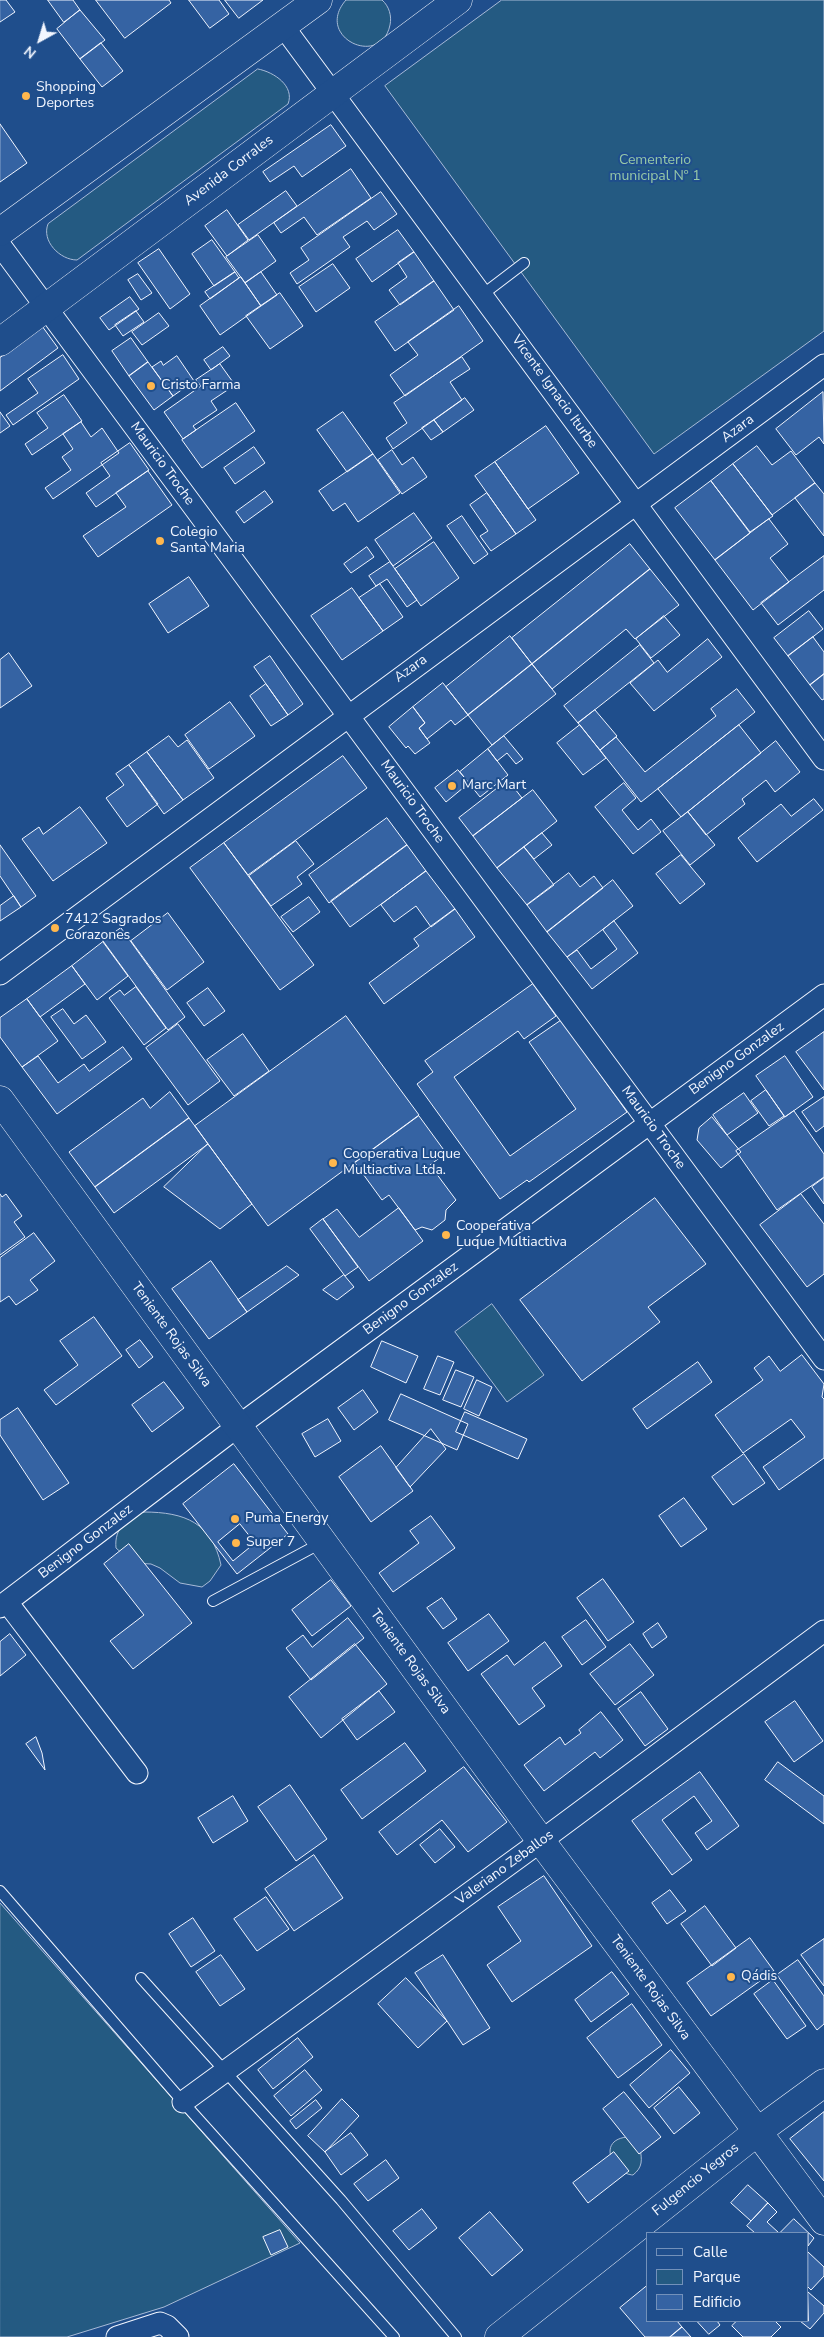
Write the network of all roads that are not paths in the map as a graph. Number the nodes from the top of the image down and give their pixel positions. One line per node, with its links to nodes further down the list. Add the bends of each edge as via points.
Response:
1 (318, 0): 3 (main road)
2 (458, 0): 4 (main road, Avenida Corrales)
3 (283, 26): 4 (street, Vicente Ignacio Iturbe); 5 (main road)
4 (334, 93): 8 (street, Vicente Ignacio Iturbe); 9 (main road, Avenida Corrales)
5 (0, 232)
6 (0, 245): 9 (street, Mauricio Troche)
7 (524, 263): 8 (lane)
8 (482, 295): 12 (street, Vicente Ignacio Iturbe)
9 (47, 308): 10 (main road, Avenida Corrales); 13 (street, Mauricio Troche)
10 (0, 342)
11 (824, 365): 12 (street, Azara)
12 (636, 504): 13 (street, Azara); 14 (street, Vicente Ignacio Iturbe)
13 (348, 715): 15 (street, Azara); 18 (street, Mauricio Troche)
14 (824, 760)
15 (0, 974)
16 (824, 995): 18 (street, Benigno Gonzalez)
17 (0, 1100): 20 (main road, Teniente Rojas Silva)
18 (650, 1123): 19 (street, Mauricio Troche); 20 (street, Benigno Gonzalez)
19 (824, 1360)
20 (237, 1427): 21 (main road, Teniente Rojas Silva); 23 (street, Benigno Gonzalez)
21 (322, 1542): 22 (lane); 26 (main road, Teniente Rojas Silva)
22 (213, 1601)
23 (3, 1604): 25 (street)
24 (824, 1631): 26 (street, Valeriano Zeballos)
25 (137, 1773)
26 (541, 1841): 29 (street, Valeriano Zeballos); 32 (main road, Teniente Rojas Silva)
27 (0, 1891): 31 (lane)
28 (141, 1978): 29 (lane)
29 (226, 2072): 31 (street, Valeriano Zeballos); 37 (lane, via 341,2200)
30 (824, 2083): 32 (main road, Fulgencio Yegros)
31 (183, 2102): 36 (lane)
32 (757, 2132): 33 (main road, Teniente Rojas Silva); 38 (main road, Fulgencio Yegros)
33 (824, 2222)
34 (173, 2331): 35 (street, via 156,2324)
35 (117, 2337)
36 (394, 2337)
37 (456, 2337)
38 (499, 2337)

